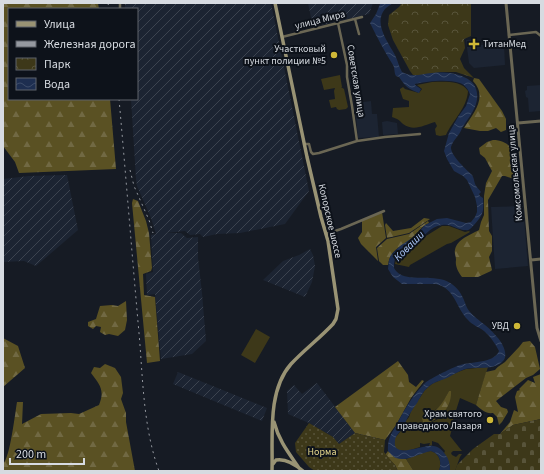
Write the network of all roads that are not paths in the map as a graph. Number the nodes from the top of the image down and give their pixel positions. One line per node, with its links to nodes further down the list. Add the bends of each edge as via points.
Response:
1 (275, 3): 9 (main road, Копорское шоссе)
2 (506, 3): 7 (street, Комсомольская улица)
3 (362, 17): 4 (street, улица Мира)
4 (356, 19): 5 (street, улица Мира); 6 (street)
5 (338, 23): 9 (street, улица Мира); 13 (street, Советская улица, via 347,65)
6 (359, 34)
7 (509, 35): 8 (street, via 536,32); 11 (street, Комсомольская улица)
8 (541, 36)
9 (282, 38): 14 (main road, Копорское шоссе)
10 (541, 121): 11 (street)
11 (518, 123): 18 (street, Комсомольская улица)
12 (420, 134): 13 (street)
13 (357, 141): 14 (street, via 313,154 309,144)
14 (304, 144): 16 (main road, Копорское шоссе)
15 (384, 211): 16 (street)
16 (326, 234): 20 (main road, Копорское шоссе, via 338,309 336,319 294,361 282,377 277,390)
17 (541, 259): 18 (street)
18 (531, 260): 19 (street, Комсомольская улица, via 537,328)
19 (541, 341)
20 (273, 417): 21 (main road); 22 (main road, Копорское шоссе)
21 (283, 445): 22 (main road, via 277,441); 23 (main road)
22 (272, 448): 24 (main road); 25 (main road, Копорское шоссе)
23 (286, 450): 24 (main road, via 286,455); 26 (main road)
24 (280, 459): 25 (main road); 26 (main road)
25 (272, 465): 27 (main road, Копорское шоссе)
26 (299, 468): 28 (main road)
27 (272, 471)
28 (303, 471)

